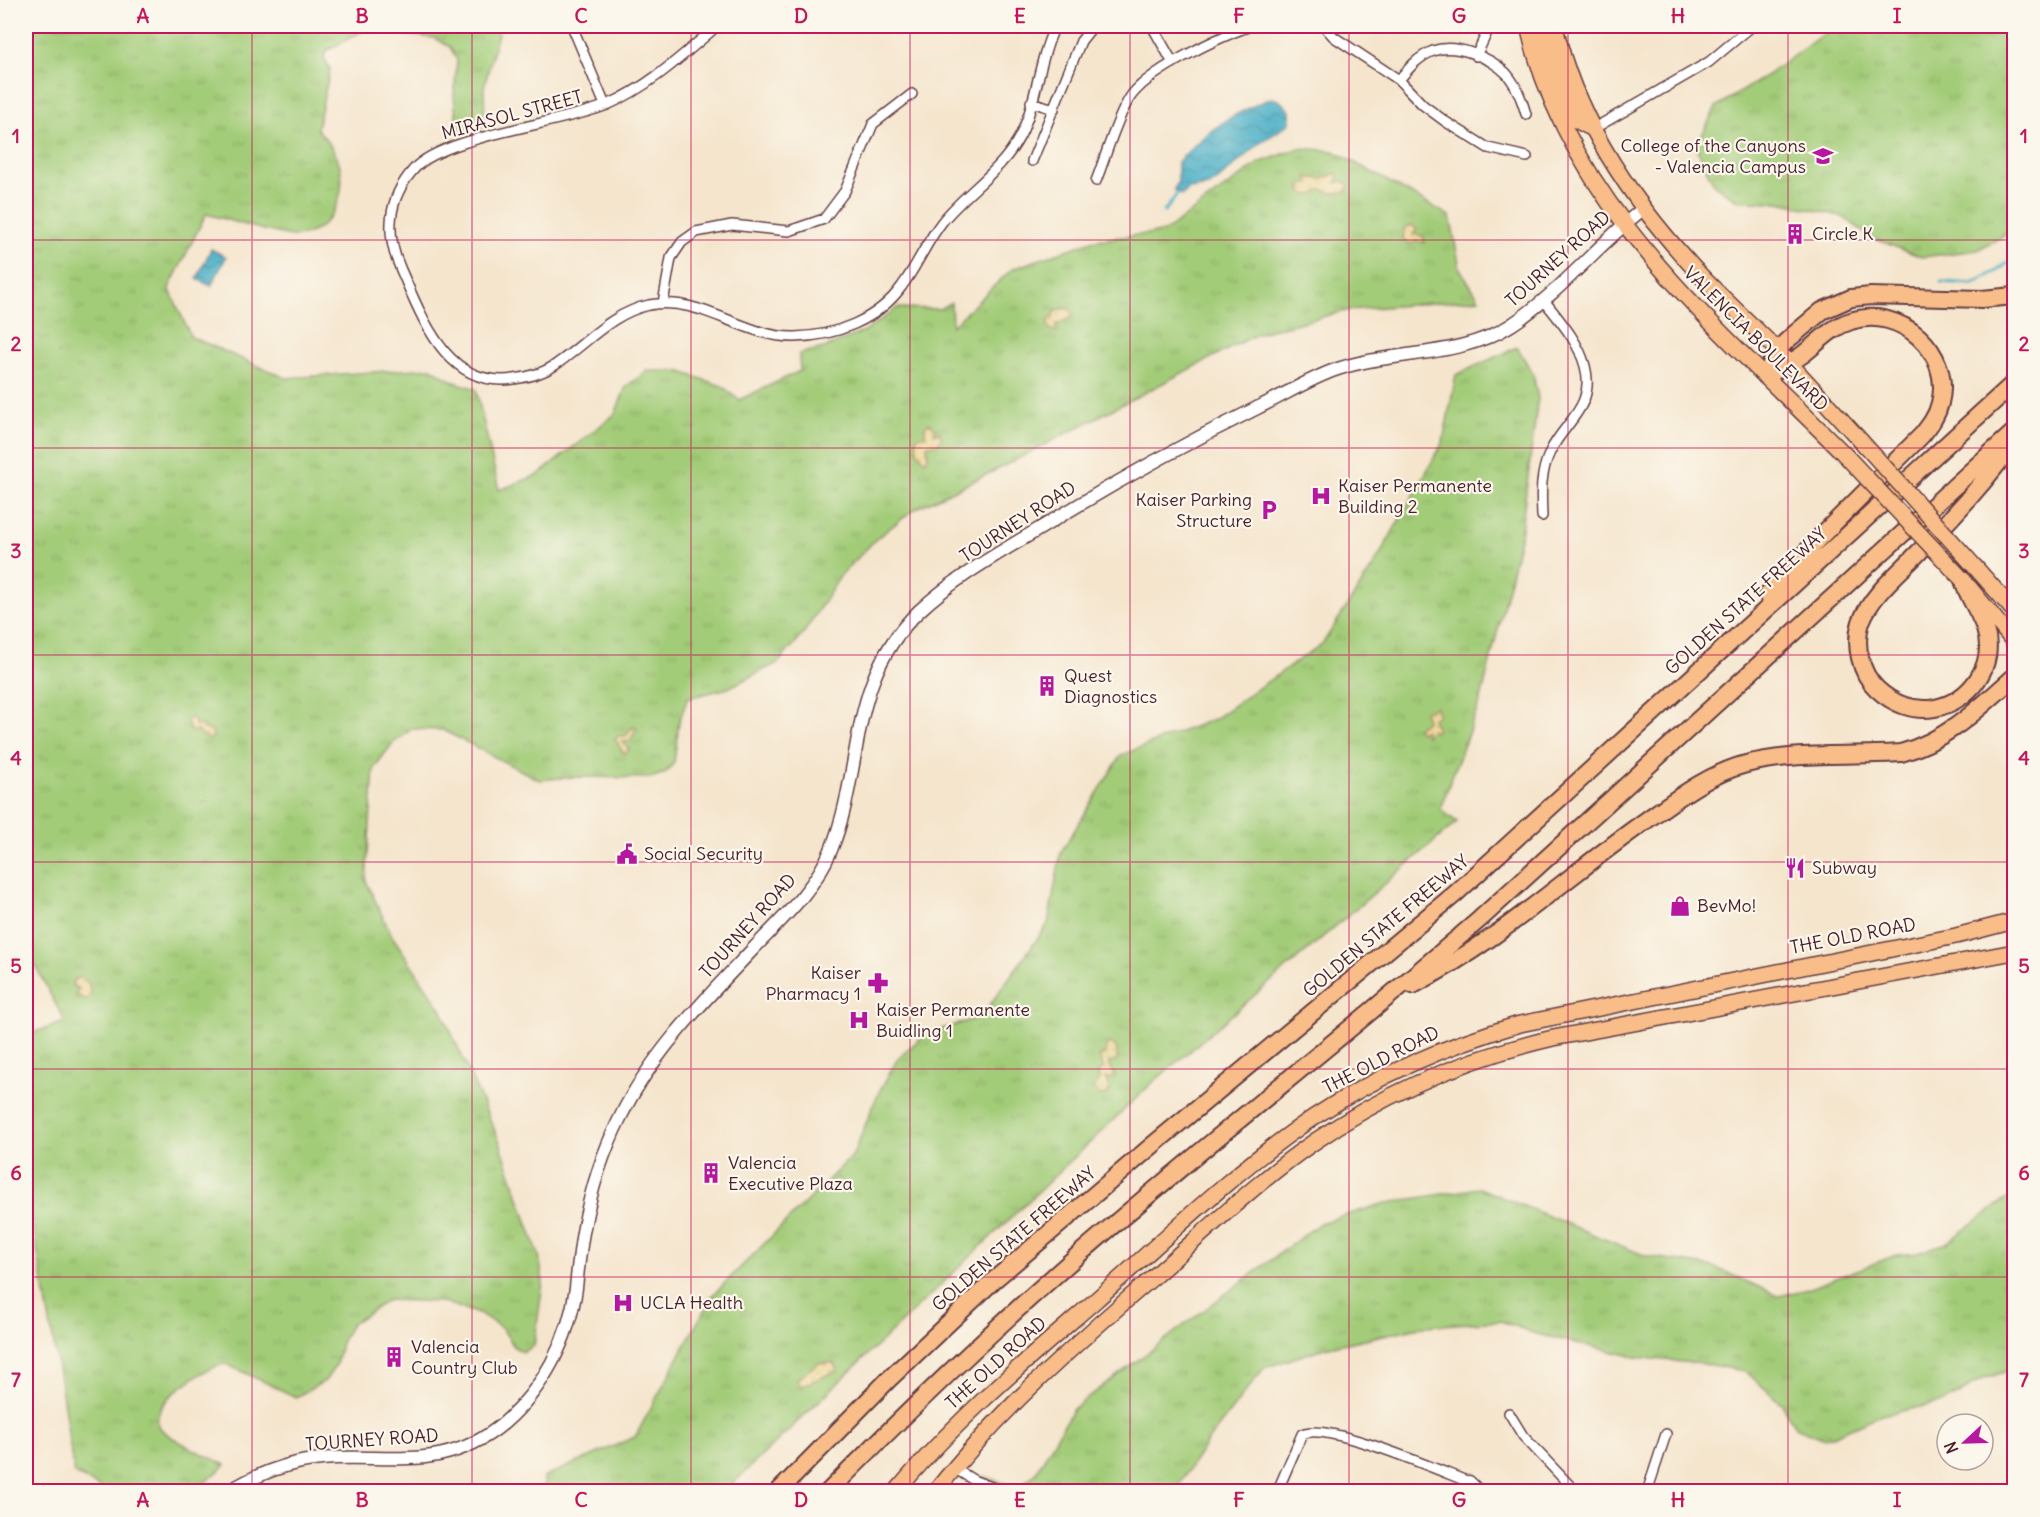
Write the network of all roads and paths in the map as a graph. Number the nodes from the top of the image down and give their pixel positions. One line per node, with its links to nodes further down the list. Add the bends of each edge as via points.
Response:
1 (572, 26): 18 (street)
2 (717, 26): 18 (street, MIRASOL STREET, via 661,73 629,95)
3 (1055, 26): 17 (street, via 1044,49)
4 (1093, 26): 19 (street, via 1081,41)
5 (1152, 26): 14 (street)
6 (1250, 26): 14 (street)
7 (1324, 26): 15 (street, via 1334,37)
8 (1490, 26): 13 (street)
9 (1528, 26): 26 (main road, VALENCIA BOULEVARD, via 1534,53 1562,122)
10 (1541, 26): 21 (main road, via 1556,75 1576,120)
11 (1555, 26): 21 (main road, VALENCIA BOULEVARD, via 1571,81)
12 (1752, 26): 21 (street, via 1709,62)
13 (1476, 56): 15 (street, via 1457,48 1433,51 1416,61); 20 (street, via 1504,71)
14 (1173, 63): 24 (street, via 1137,88 1128,101)
15 (1399, 80): 22 (street, via 1423,105 1488,148)
16 (912, 94): 29 (street, via 873,124 845,191 824,219 789,231 732,225 696,232 682,242 671,258)
17 (1031, 102): 19 (street); 29 (street, via 1008,156 942,222 900,289 862,320 841,330 793,337 765,333 713,313)
18 (605, 105): 29 (street, MIRASOL STREET, via 584,114 452,146 416,166 400,189 390,220 392,246 433,339 447,357 486,379 506,380 545,372 613,319)
19 (1054, 109): 23 (street)
20 (1526, 114)
21 (1593, 129): 25 (main road, VALENCIA BOULEVARD)
22 (1527, 157)
23 (1032, 161)
24 (1096, 181)
25 (1644, 208): 26 (street, TOURNEY ROAD); 30 (main road, VALENCIA BOULEVARD, via 1706,280)
26 (1624, 224): 28 (street, TOURNEY ROAD); 32 (main road, VALENCIA BOULEVARD, via 1666,277)
27 (2014, 296): 30 (highway, via 1851,298 1822,311)
28 (1544, 299): 36 (street, via 1574,341 1586,367 1586,393 1576,417 1550,451 1540,483); 49 (street, TOURNEY ROAD, via 1510,326 1477,341 1332,371 1221,426 1113,483 1017,542 921,610 900,632 860,714 847,803 829,855 788,913 676,1032 633,1091 591,1193 570,1316 554,1358 537,1386 504,1422 452,1452 419,1459 318,1460 279,1468)
29 (663, 303)
30 (1777, 350): 31 (main road, VALENCIA BOULEVARD); 32 (highway)
31 (1790, 364): 32 (highway); 38 (main road, VALENCIA BOULEVARD, bridge); 40 (highway, via 1827,334 1852,321 1872,317 1892,320 1923,340 1935,357 1942,381 1940,403 1922,435 1819,538)
32 (1766, 376): 37 (main road, VALENCIA BOULEVARD, bridge)
33 (2014, 383): 40 (highway, GOLDEN STATE FREEWAY)
34 (2014, 432): 44 (highway)
35 (2014, 441): 37 (highway, via 1987,480 1877,597 1862,621 1861,664 1874,686 1895,702 1921,709 1945,705 1966,693 1983,672 1987,633 1968,599)
36 (1542, 516)
37 (1963, 580): 39 (main road, VALENCIA BOULEVARD)
38 (2014, 611)
39 (2014, 642)
40 (1707, 663): 50 (highway, GOLDEN STATE FREEWAY, via 1425,921 1003,1273 888,1380)
41 (2014, 677): 44 (highway, via 1948,734 1920,748 1901,753 1770,759 1745,764 1713,778 1645,821 1453,965)
42 (2014, 921): 52 (main road, THE OLD ROAD, via 1520,1024 1459,1043 1375,1080 1313,1118 1233,1180 964,1416)
43 (2014, 952): 47 (main road, THE OLD ROAD, via 1553,1038 1479,1058 1398,1092 1286,1162 1058,1362)
44 (1391, 996): 51 (highway, via 1070,1262 966,1356)
45 (1509, 1413): 56 (street, via 1523,1436)
46 (1666, 1434): 57 (street)
47 (954, 1468): 53 (main road, THE OLD ROAD); 54 (street)
48 (1470, 1488): 55 (street, via 1354,1439 1308,1431 1302,1434)
49 (228, 1491)
50 (778, 1491)
51 (828, 1491)
52 (896, 1491)
53 (935, 1491)
54 (1005, 1491)
55 (1277, 1491)
56 (1576, 1491)
57 (1647, 1491)

